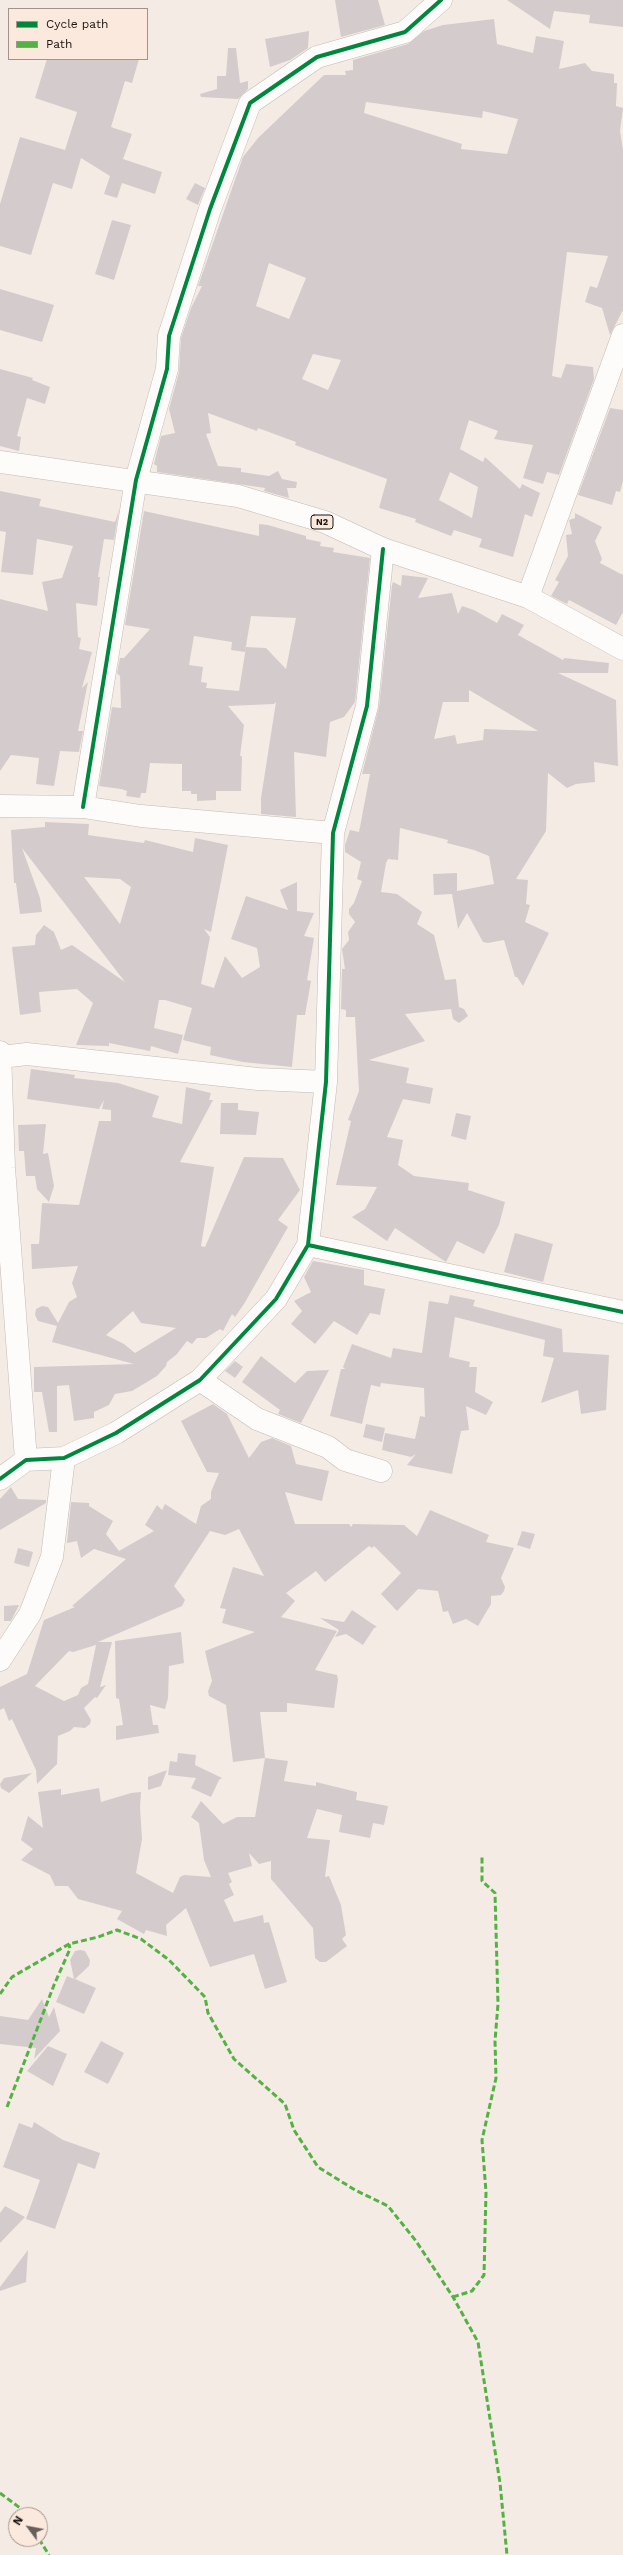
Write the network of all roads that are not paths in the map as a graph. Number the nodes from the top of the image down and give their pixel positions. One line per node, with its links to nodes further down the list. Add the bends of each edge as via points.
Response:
1 (442, 0): 4 (main road, via 406,32 317,57 250,103 210,209 169,336 167,369)
2 (623, 336): 6 (main road)
3 (0, 462): 4 (main road, N2)
4 (136, 480): 5 (main road, N2, via 238,496 325,522); 9 (main road)
5 (383, 549): 6 (main road, N2); 10 (main road, via 367,706)
6 (528, 596): 7 (main road, N2)
7 (623, 649)
8 (0, 806): 9 (main road)
9 (83, 807): 10 (main road, via 141,816)
10 (333, 833): 12 (main road)
11 (0, 1055): 12 (main road, via 27,1054 258,1079); 13 (main road)
12 (326, 1082): 14 (main road)
13 (2, 1168): 18 (main road)
14 (308, 1246): 15 (main road); 16 (main road, via 276,1299)
15 (623, 1312)
16 (200, 1380): 17 (main road, via 116,1433); 19 (main road, via 257,1419 328,1447 345,1460)
17 (64, 1458): 18 (main road); 21 (main road, via 52,1557 30,1614)
18 (26, 1460): 20 (main road)
19 (381, 1471)
20 (0, 1479)
21 (0, 1660)

